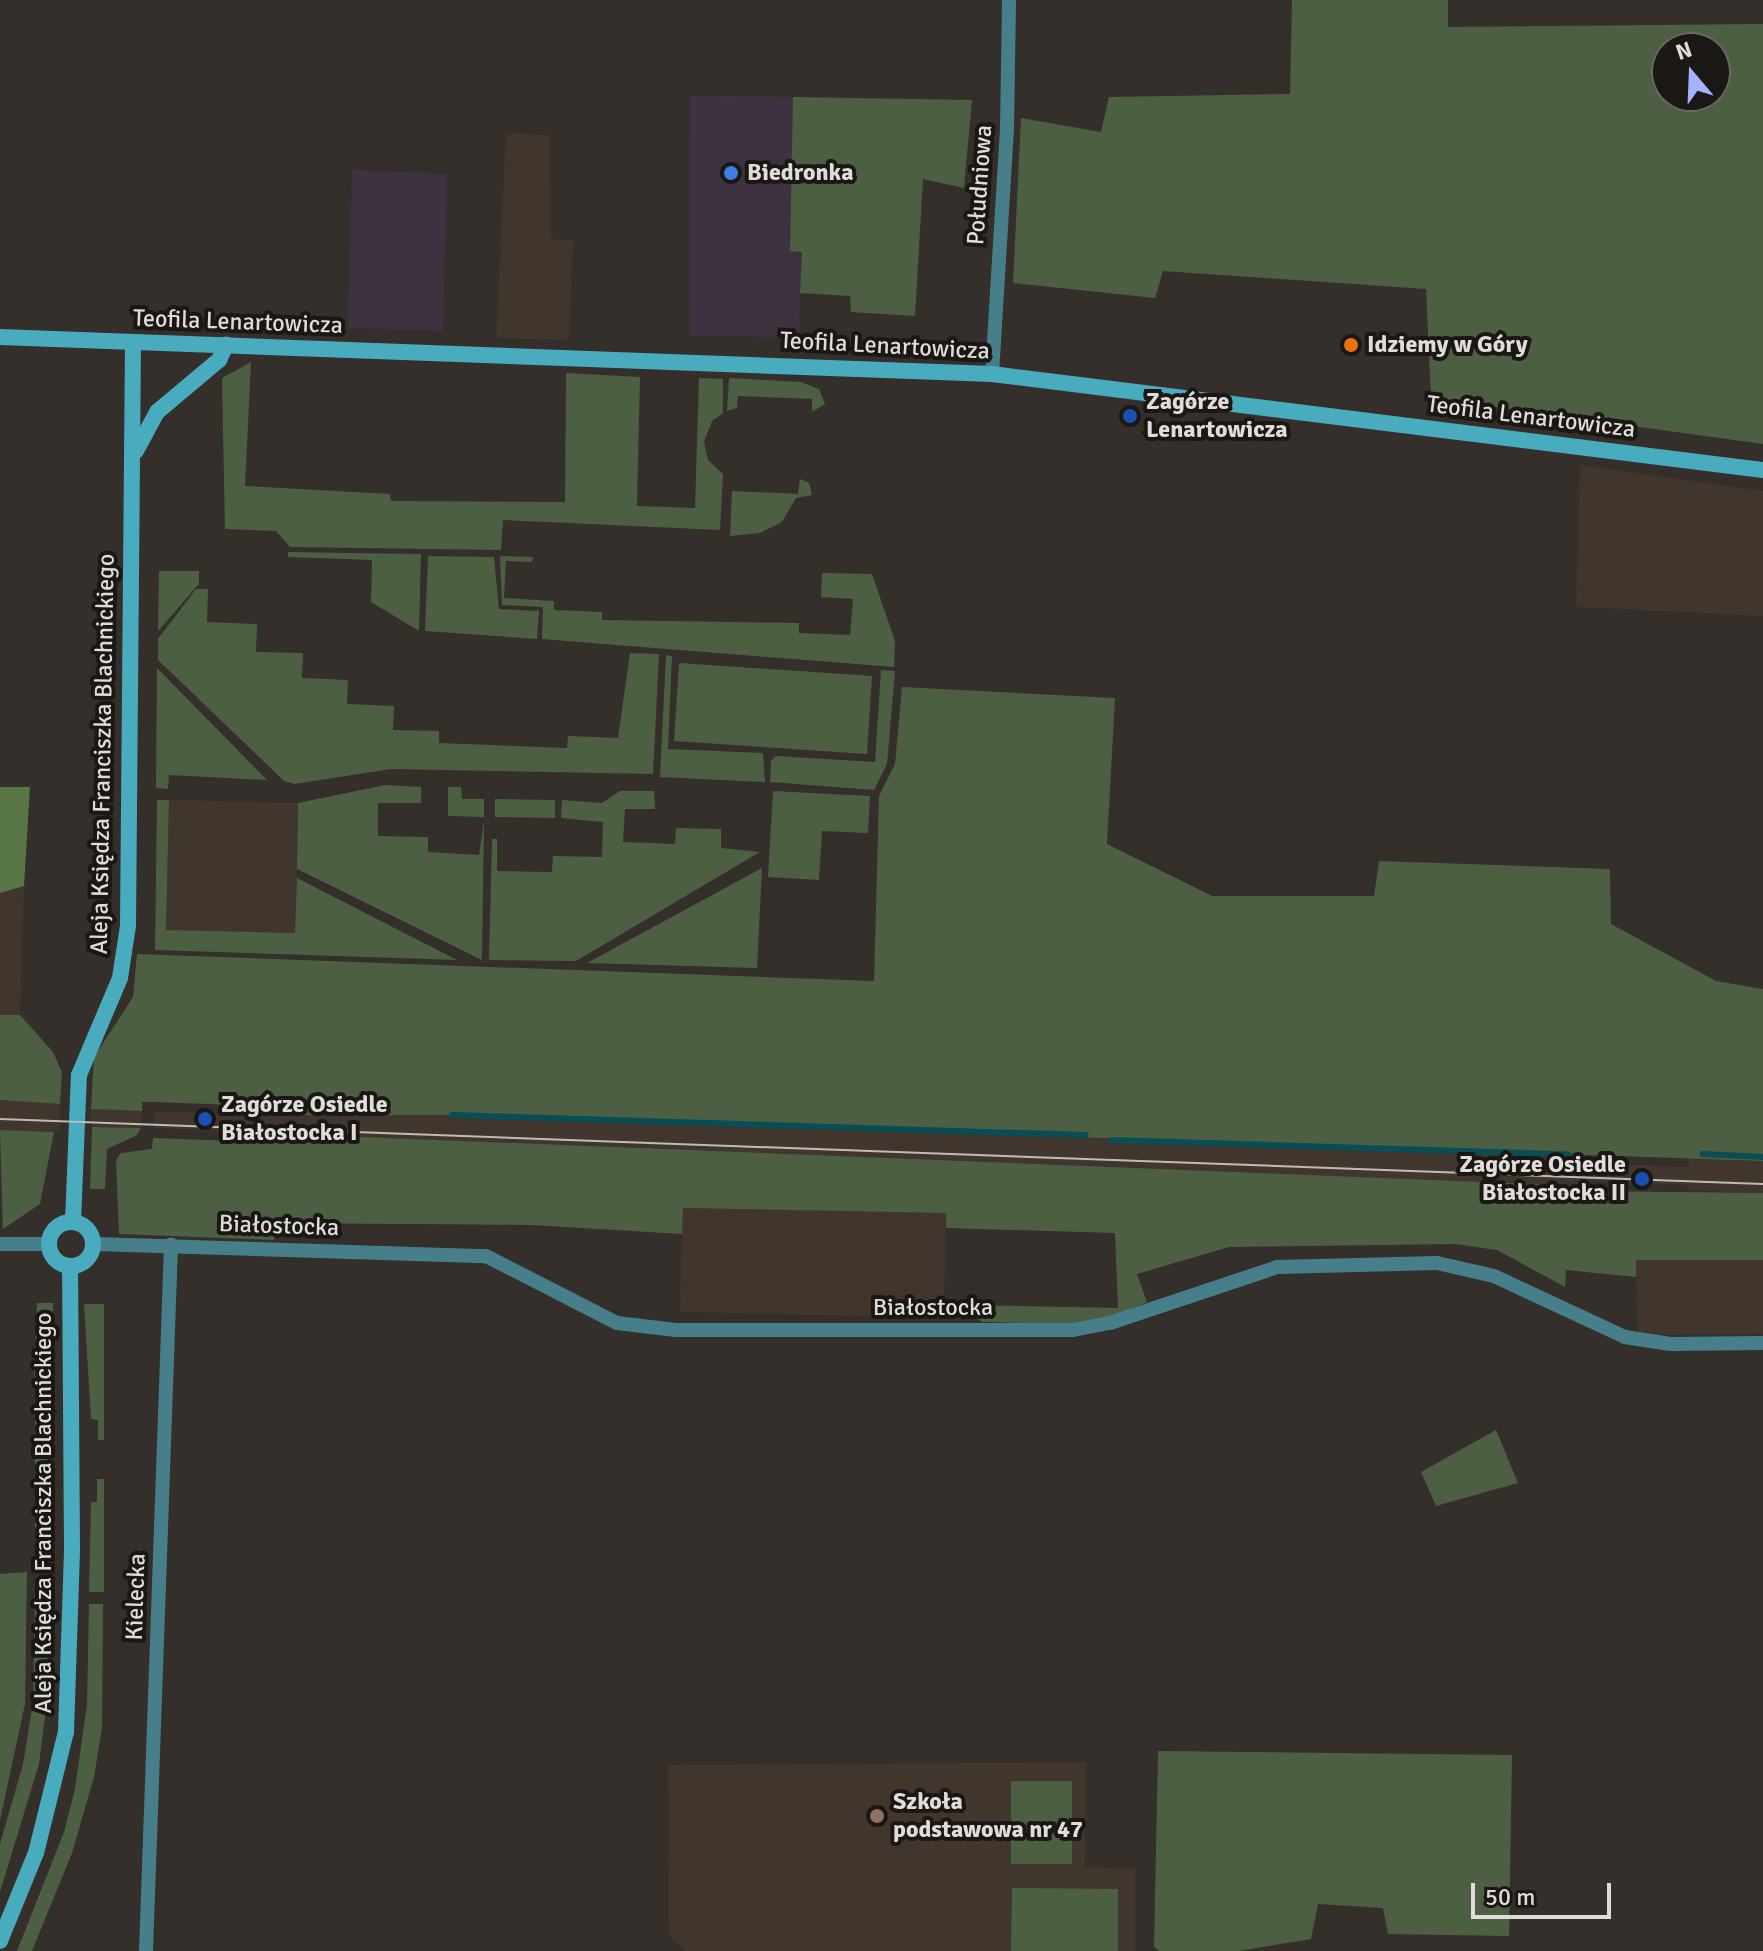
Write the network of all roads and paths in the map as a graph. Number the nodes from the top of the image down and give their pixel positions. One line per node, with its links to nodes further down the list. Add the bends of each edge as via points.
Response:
1 (1009, 0): 5 (street, Południowa)
2 (0, 337): 3 (street, Teofila Lenartowicza)
3 (133, 342): 4 (street, Teofila Lenartowicza); 6 (street, Aleja Księdza Franciszka Blachnickiego)
4 (226, 345): 5 (street, Teofila Lenartowicza); 6 (street, Aleja Księdza Franciszka Blachnickiego, via 219,360 151,421)
5 (992, 374): 7 (street, Teofila Lenartowicza)
6 (132, 470): 8 (street, Aleja Księdza Franciszka Blachnickiego, via 128,926 120,978 79,1075)
7 (1763, 470)
8 (73, 1222): 10 (street, via 59,1225); 11 (street, via 88,1229)
9 (0, 1244): 10 (street)
10 (49, 1244): 13 (street, via 53,1257)
11 (94, 1244): 12 (street, Białostocka); 13 (street, via 84,1263)
12 (171, 1244): 14 (street, Białostocka, via 486,1256 617,1323 676,1330 1073,1330 1110,1323 1277,1267 1437,1263 1494,1276 1625,1337 1670,1344); 16 (street, Kielecka)
13 (70, 1266): 15 (street, Aleja Księdza Franciszka Blachnickiego, via 72,1547 66,1732 36,1853)
14 (1763, 1343)
15 (0, 1941)
16 (146, 1951)

